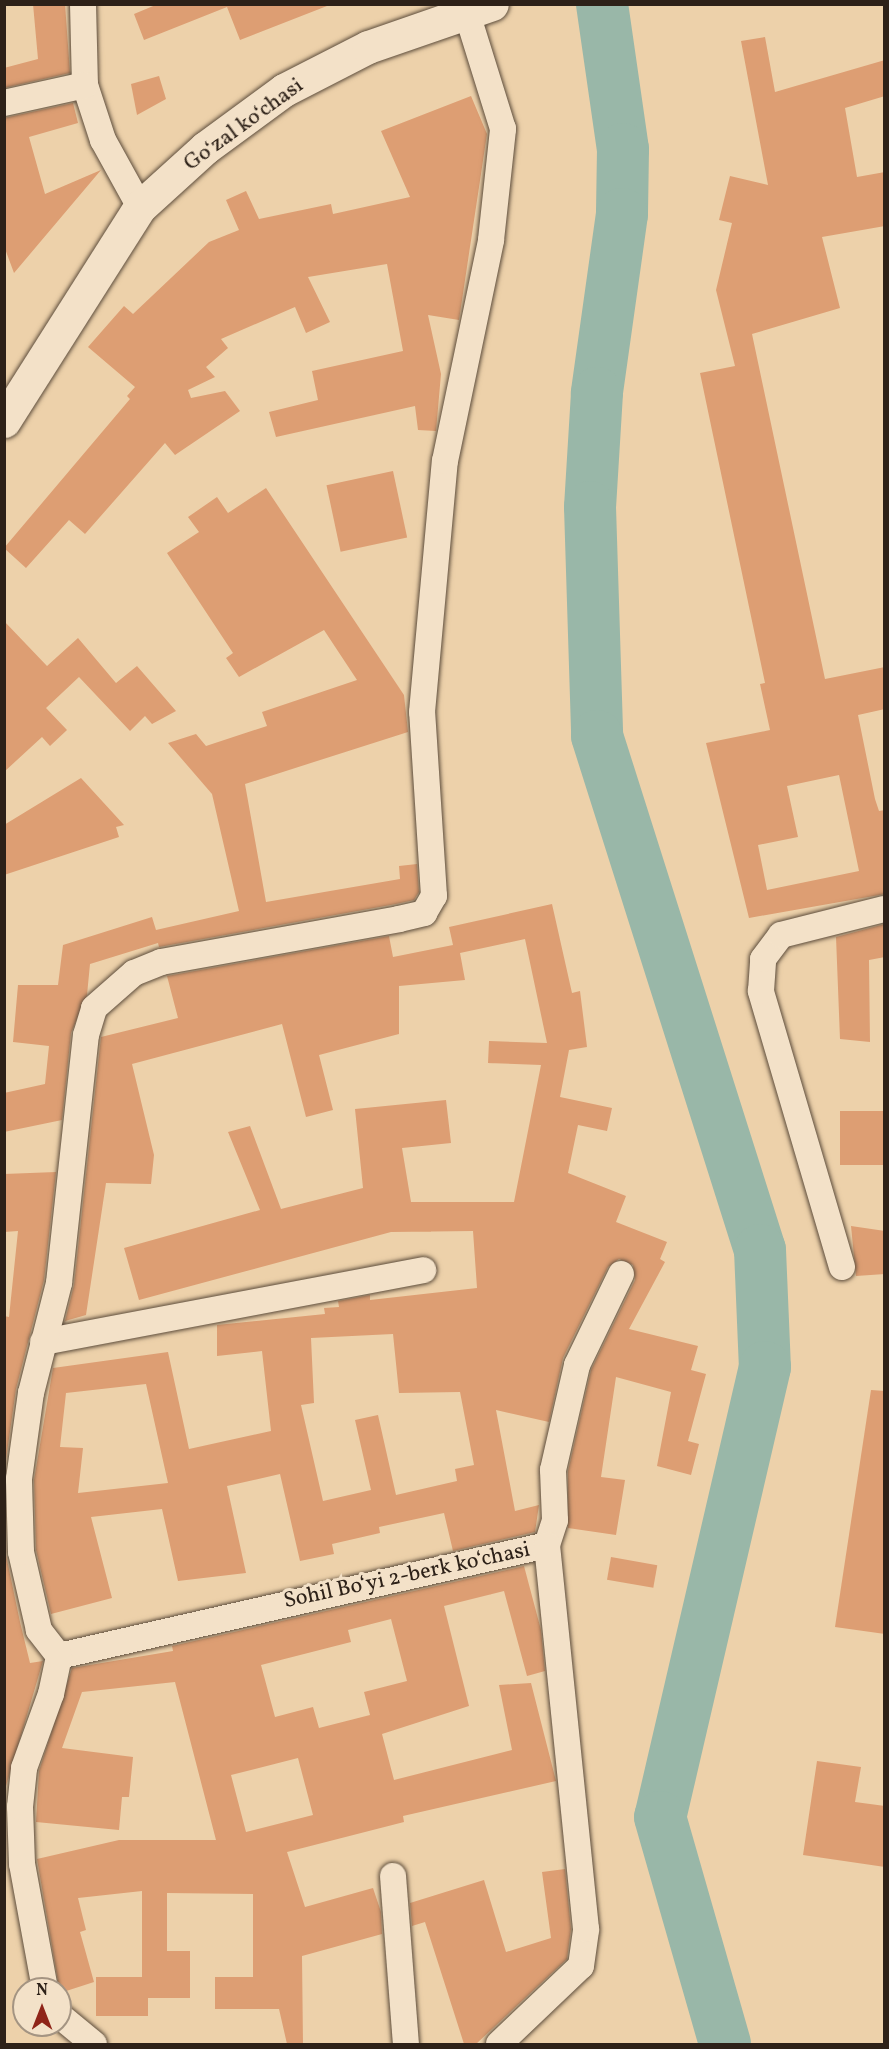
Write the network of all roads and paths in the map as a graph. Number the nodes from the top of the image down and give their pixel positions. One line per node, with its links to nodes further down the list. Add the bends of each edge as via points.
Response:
1 (83, 4): 3 (street)
2 (474, 6): 5 (street, Goʻzal koʻchasi, via 368,47 285,90 205,148); 11 (street, via 503,129 491,240 445,461 422,711 434,896 424,913 161,962 134,973 94,1008 86,1035 59,1283)
3 (85, 85): 4 (street); 5 (street, via 103,140)
4 (4, 104)
5 (140, 207): 6 (street, Goʻzal koʻchasi)
6 (4, 421)
7 (885, 909): 8 (street, via 781,935 763,959 761,991)
8 (842, 1267)
9 (423, 1270): 11 (street)
10 (621, 1274): 12 (street, Sohil Boʻyi 2-berk koʻchasi, via 577,1365 553,1470 555,1520)
11 (43, 1342): 13 (street, via 19,1479)
12 (547, 1545): 14 (street, Sohil Boʻyi 2-berk koʻchasi); 20 (street, via 586,1929 581,1966)
13 (13, 1552): 14 (street, via 39,1630)
14 (59, 1656): 16 (street, via 51,1694 24,1768 20,1807 22,1864)
15 (393, 1876): 19 (street)
16 (43, 1977)
17 (72, 2026): 18 (street)
18 (94, 2044)
19 (406, 2044)
20 (499, 2044)

